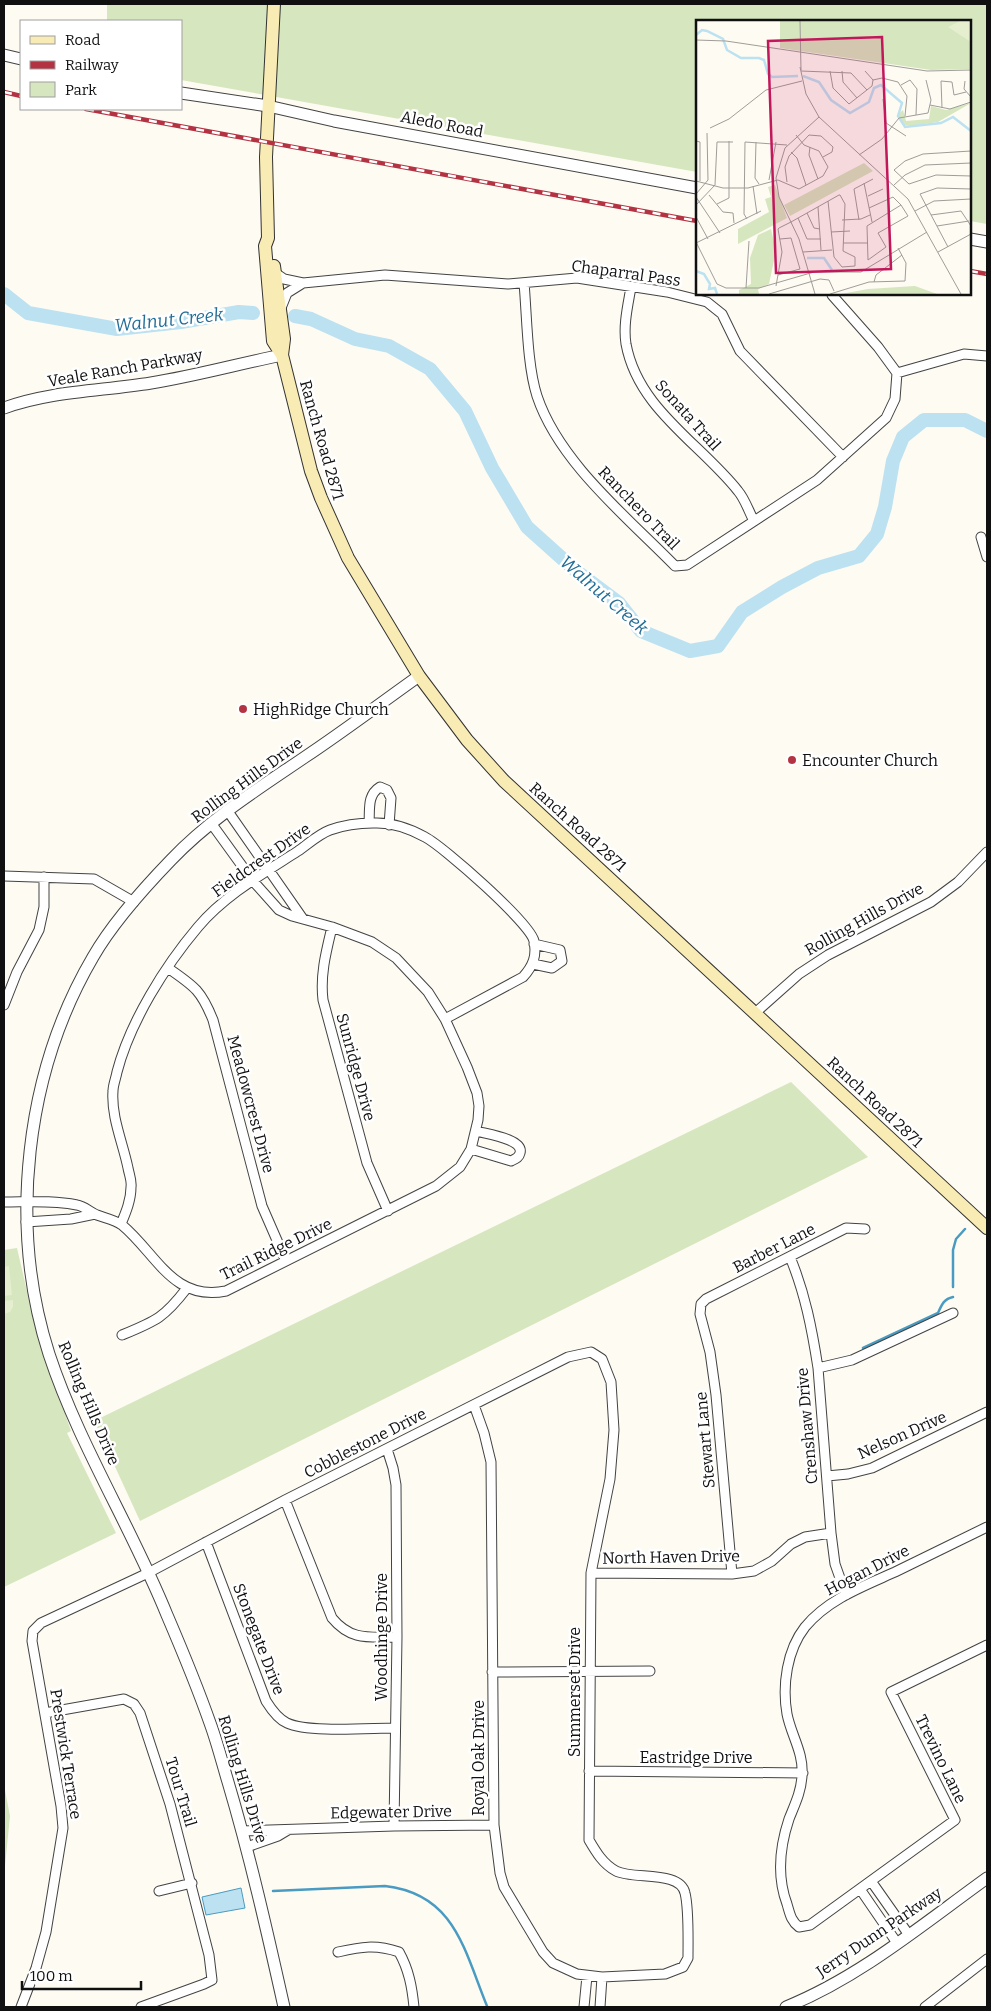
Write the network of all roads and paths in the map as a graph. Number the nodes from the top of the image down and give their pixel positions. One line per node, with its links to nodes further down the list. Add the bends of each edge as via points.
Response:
1 (274, 4): 5 (main road, Ranch Road 2871)
2 (4, 56): 3 (street)
3 (20, 59)
4 (182, 93): 5 (street, Aledo Road)
5 (268, 106): 6 (street, Aledo Road); 7 (main road, Ranch Road 2871)
6 (696, 188)
7 (268, 238): 10 (main road, Ranch Road 2871, via 272,244); 16 (main road, Ranch Road 2871, via 265,246 272,333)
8 (971, 239): 9 (street)
9 (987, 242)
10 (274, 272): 11 (street, Chaparral Pass, via 284,279); 15 (main road, Ranch Road 2871)
11 (303, 283): 12 (street, Chaparral Pass, via 385,275); 15 (street, via 287,293)
12 (524, 283): 13 (street, Chaparral Pass, via 577,278); 21 (street, Ranchero Trail, via 537,395 552,431 594,484 675,566 687,565)
13 (631, 287): 20 (street, Chaparral Pass, via 707,302 722,314 740,351); 21 (street, Sonata Trail, via 626,311 626,343 636,375 653,403 740,492)
14 (832, 295): 18 (street)
15 (280, 311): 16 (main road, Ranch Road 2871, via 284,339)
16 (282, 355): 19 (street, Veale Ranch Parkway, via 152,383 59,395); 24 (main road, Ranch Road 2871, via 296,418 320,498 348,558)
17 (987, 356): 18 (street, via 964,354)
18 (897, 373): 20 (street, Ranchero Trail, via 895,399 886,418)
19 (4, 408)
20 (843, 457): 21 (street, Ranchero Trail, via 817,480)
21 (754, 522)
22 (981, 537): 23 (street)
23 (987, 557)
24 (419, 676): 25 (street, Rolling Hills Drive); 42 (main road, Ranch Road 2871, via 504,781)
25 (227, 810): 26 (street, Rolling Hills Drive); 30 (street)
26 (211, 823): 33 (street, Trail Ridge Drive); 34 (street, Rolling Hills Drive, via 173,858)
27 (369, 823): 28 (street, Fieldcrest Drive); 28 (street, via 371,796 380,787 387,790 391,798); 30 (street, Fieldcrest Drive, via 329,830)
28 (389, 825): 37 (street, Fieldcrest Drive, via 404,827 445,850 526,927)
29 (987, 852): 42 (street, Rolling Hills Drive, via 958,882 931,902 828,955 799,974)
30 (270, 869): 33 (street, Fieldcrest Drive); 35 (street)
31 (4, 876): 32 (street)
32 (44, 877): 34 (street, via 94,879); 40 (street, via 40,930)
33 (253, 881): 35 (street, Trail Ridge Drive, via 279,910); 39 (street, Fieldcrest Drive, via 226,900 199,926)
34 (134, 902): 47 (street, Rolling Hills Drive, via 94,954 56,1039 34,1123)
35 (303, 919): 36 (street, Trail Ridge Drive)
36 (332, 927): 43 (street, Trail Ridge Drive, via 372,942 396,958 428,992); 48 (street, Sunridge Drive, via 322,975 323,1000 367,1163)
37 (534, 944): 38 (street); 38 (street, via 560,950 562,961 552,968)
38 (533, 964): 43 (street, via 513,984)
39 (168, 968): 51 (street, Fieldcrest Drive, via 147,1000 121,1056 113,1091 116,1124 132,1185 128,1209); 55 (street, Meadowcrest Drive, via 195,987 210,1013 262,1206)
40 (6, 995): 41 (street)
41 (4, 1006)
42 (755, 1013): 52 (main road, Ranch Road 2871)
43 (445, 1019): 44 (street, Trail Ridge Drive, via 478,1092)
44 (476, 1131): 45 (street, Trail Ridge Drive); 45 (street, via 513,1141 519,1145 520,1152 511,1161)
45 (471, 1149): 48 (street, Trail Ridge Drive, via 460,1167 436,1186)
46 (4, 1202): 47 (street, Trail Ridge Drive)
47 (26, 1202): 49 (street, Trail Ridge Drive, via 79,1205); 50 (street, Rolling Hills Drive)
48 (388, 1211): 55 (street, Trail Ridge Drive)
49 (95, 1214): 50 (street); 51 (street, Trail Ridge Drive)
50 (26, 1222): 70 (street, Rolling Hills Drive, via 31,1274 49,1352 78,1425)
51 (121, 1224): 56 (street, Trail Ridge Drive, via 162,1269)
52 (987, 1228)
53 (865, 1229): 54 (street, Barber Lane, via 846,1228)
54 (790, 1257): 57 (street, Barber Lane); 61 (street, Crenshaw Drive, via 808,1310)
55 (286, 1261): 56 (street, Trail Ridge Drive, via 226,1291)
56 (187, 1288): 59 (street, via 158,1320)
57 (701, 1304): 72 (street, Stewart Lane, via 700,1314 716,1395)
58 (953, 1312): 61 (street, via 852,1360)
59 (122, 1335)
60 (598, 1355): 62 (street, Cobblestone Drive, via 592,1352 568,1357); 71 (street, Summerset Drive, via 611,1382 614,1430 610,1479)
61 (818, 1368): 65 (street, Crenshaw Drive)
62 (474, 1405): 64 (street, Cobblestone Drive); 78 (street, Royal Oak Drive, via 491,1462)
63 (987, 1412): 65 (street, Nelson Drive, via 872,1468)
64 (387, 1449): 66 (street, Cobblestone Drive); 74 (street, Woodhinge Drive, via 396,1485)
65 (827, 1476): 68 (street, Crenshaw Drive)
66 (284, 1500): 69 (street, Cobblestone Drive); 74 (street, via 332,1618 352,1635)
67 (987, 1527): 73 (street, Hogan Drive)
68 (831, 1533): 72 (street, North Haven Drive, via 805,1537 754,1571); 73 (street, Crenshaw Drive, via 835,1564)
69 (206, 1542): 70 (street, Cobblestone Drive); 80 (street, Stonegate Drive, via 266,1701 282,1721 310,1728)
70 (148, 1573): 79 (street, Prestwick Terrace, via 41,1623 33,1631); 86 (street, Rolling Hills Drive, via 211,1724)
71 (591, 1573): 72 (street, North Haven Drive); 76 (street, Summerset Drive)
72 (732, 1574)
73 (846, 1595): 82 (street, Hogan Drive, via 824,1609 805,1628 791,1654 785,1684 787,1714 799,1749)
74 (397, 1637): 80 (street, Woodhinge Drive)
75 (987, 1645): 89 (street, Trevino Lane, via 891,1692 955,1820)
76 (591, 1670): 77 (street); 78 (street); 81 (street, Summerset Drive)
77 (650, 1670)
78 (492, 1672): 83 (street, Royal Oak Drive)
79 (45, 1713): 90 (street, Tour Trail, via 124,1699 134,1704 140,1713 170,1804); 101 (street, Prestwick Terrace, via 63,1828 46,1932)
80 (395, 1728): 84 (street, Woodhinge Drive)
81 (589, 1771): 82 (street, Eastridge Drive); 98 (street, Summerset Drive, via 589,1840 600,1858 617,1872 667,1878 678,1882 685,1891 688,1958)
82 (802, 1773): 93 (street, Hogan Drive, via 801,1790 782,1848 781,1876 784,1898 793,1922)
83 (494, 1825): 84 (street, Edgewater Drive); 99 (street, Royal Oak Drive, via 504,1887 517,1910 553,1963)
84 (394, 1826): 85 (street, Edgewater Drive)
85 (288, 1830): 86 (street, Edgewater Drive); 87 (street, Edgewater Drive)
86 (242, 1831): 87 (street, Rolling Hills Drive)
87 (247, 1847): 103 (street, Rolling Hills Drive)
88 (987, 1878): 94 (street, Jerry Dunn Parkway)
89 (871, 1881): 91 (street, Trevino Lane); 94 (street)
90 (192, 1883): 92 (street); 102 (street, Tour Trail, via 212,1980)
91 (860, 1890): 93 (street, Trevino Lane, via 810,1925); 95 (street)
92 (159, 1892)
93 (800, 1927)
94 (909, 1935): 95 (street, Jerry Dunn Parkway)
95 (897, 1943): 107 (street, Jerry Dunn Parkway, via 845,1979)
96 (338, 1952): 104 (street, via 369,1946 399,1952 407,1966)
97 (987, 1960): 108 (street)
98 (683, 1967): 100 (street, Royal Oak Drive, via 665,1974)
99 (587, 1976): 100 (street, Royal Oak Drive); 105 (street)
100 (602, 1977): 106 (street)
101 (21, 2007)
102 (141, 2007)
103 (284, 2007)
104 (414, 2007)
105 (584, 2007)
106 (600, 2007)
107 (786, 2007)
108 (925, 2007)

